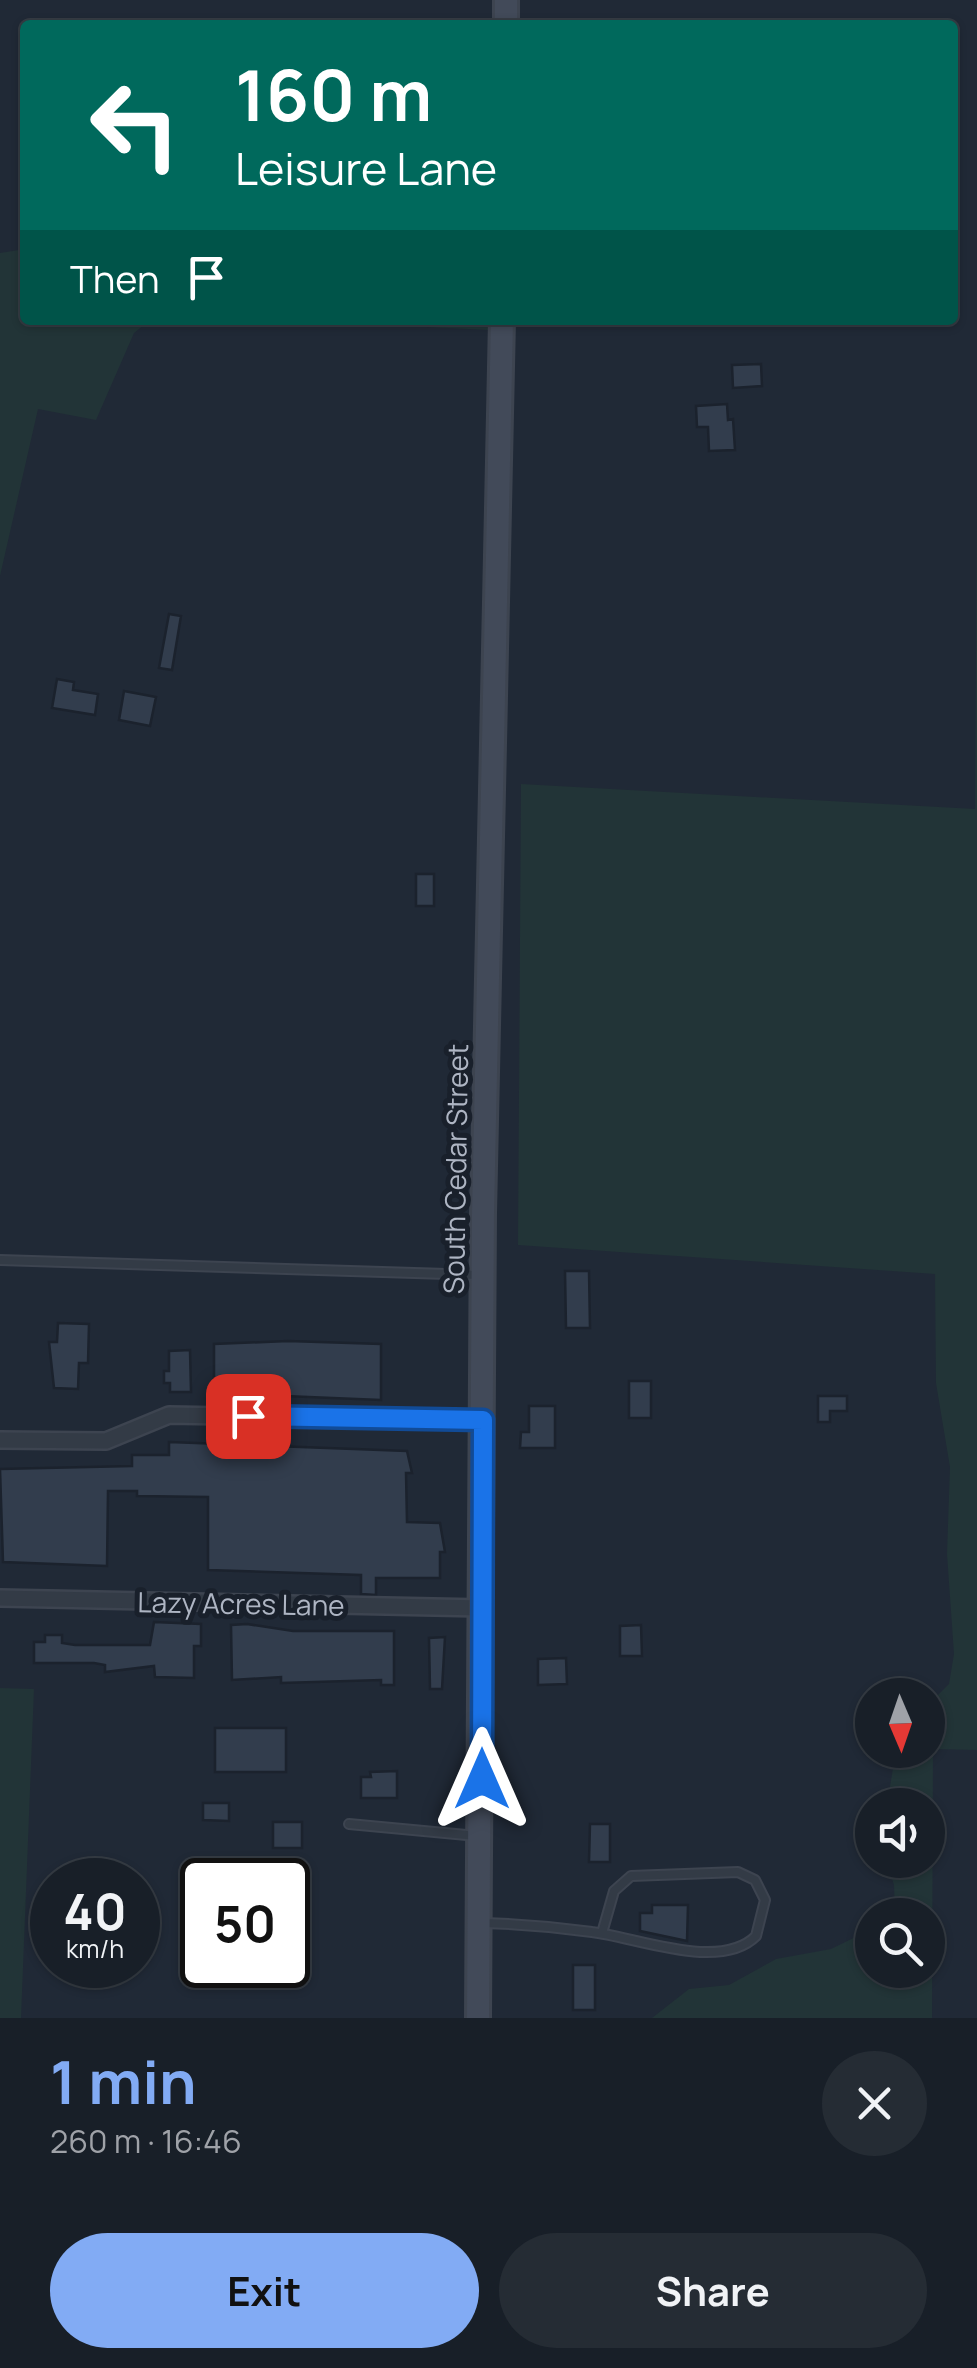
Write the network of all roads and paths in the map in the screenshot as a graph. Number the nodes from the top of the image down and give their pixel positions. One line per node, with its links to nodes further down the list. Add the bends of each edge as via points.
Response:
1 (502, 325): 3 (main road, South Cedar Street)
2 (0, 1260): 3 (lane)
3 (484, 1276): 4 (main road, South Cedar Street)
4 (483, 1420): 5 (street, via 169,1415 106,1441); 7 (main road, South Cedar Street)
5 (0, 1440)
6 (0, 1598): 7 (street, Lazy Acres Lane)
7 (482, 1608): 9 (main road, South Cedar Street)
8 (349, 1824): 9 (lane)
9 (481, 1837): 10 (main road, South Cedar Street)
10 (480, 1923): 11 (lane); 12 (main road, South Cedar Street)
11 (602, 1933): 11 (lane, via 659,1947 733,1949 756,1936 765,1900 755,1880 738,1872 631,1876 614,1890)
12 (478, 2018)

